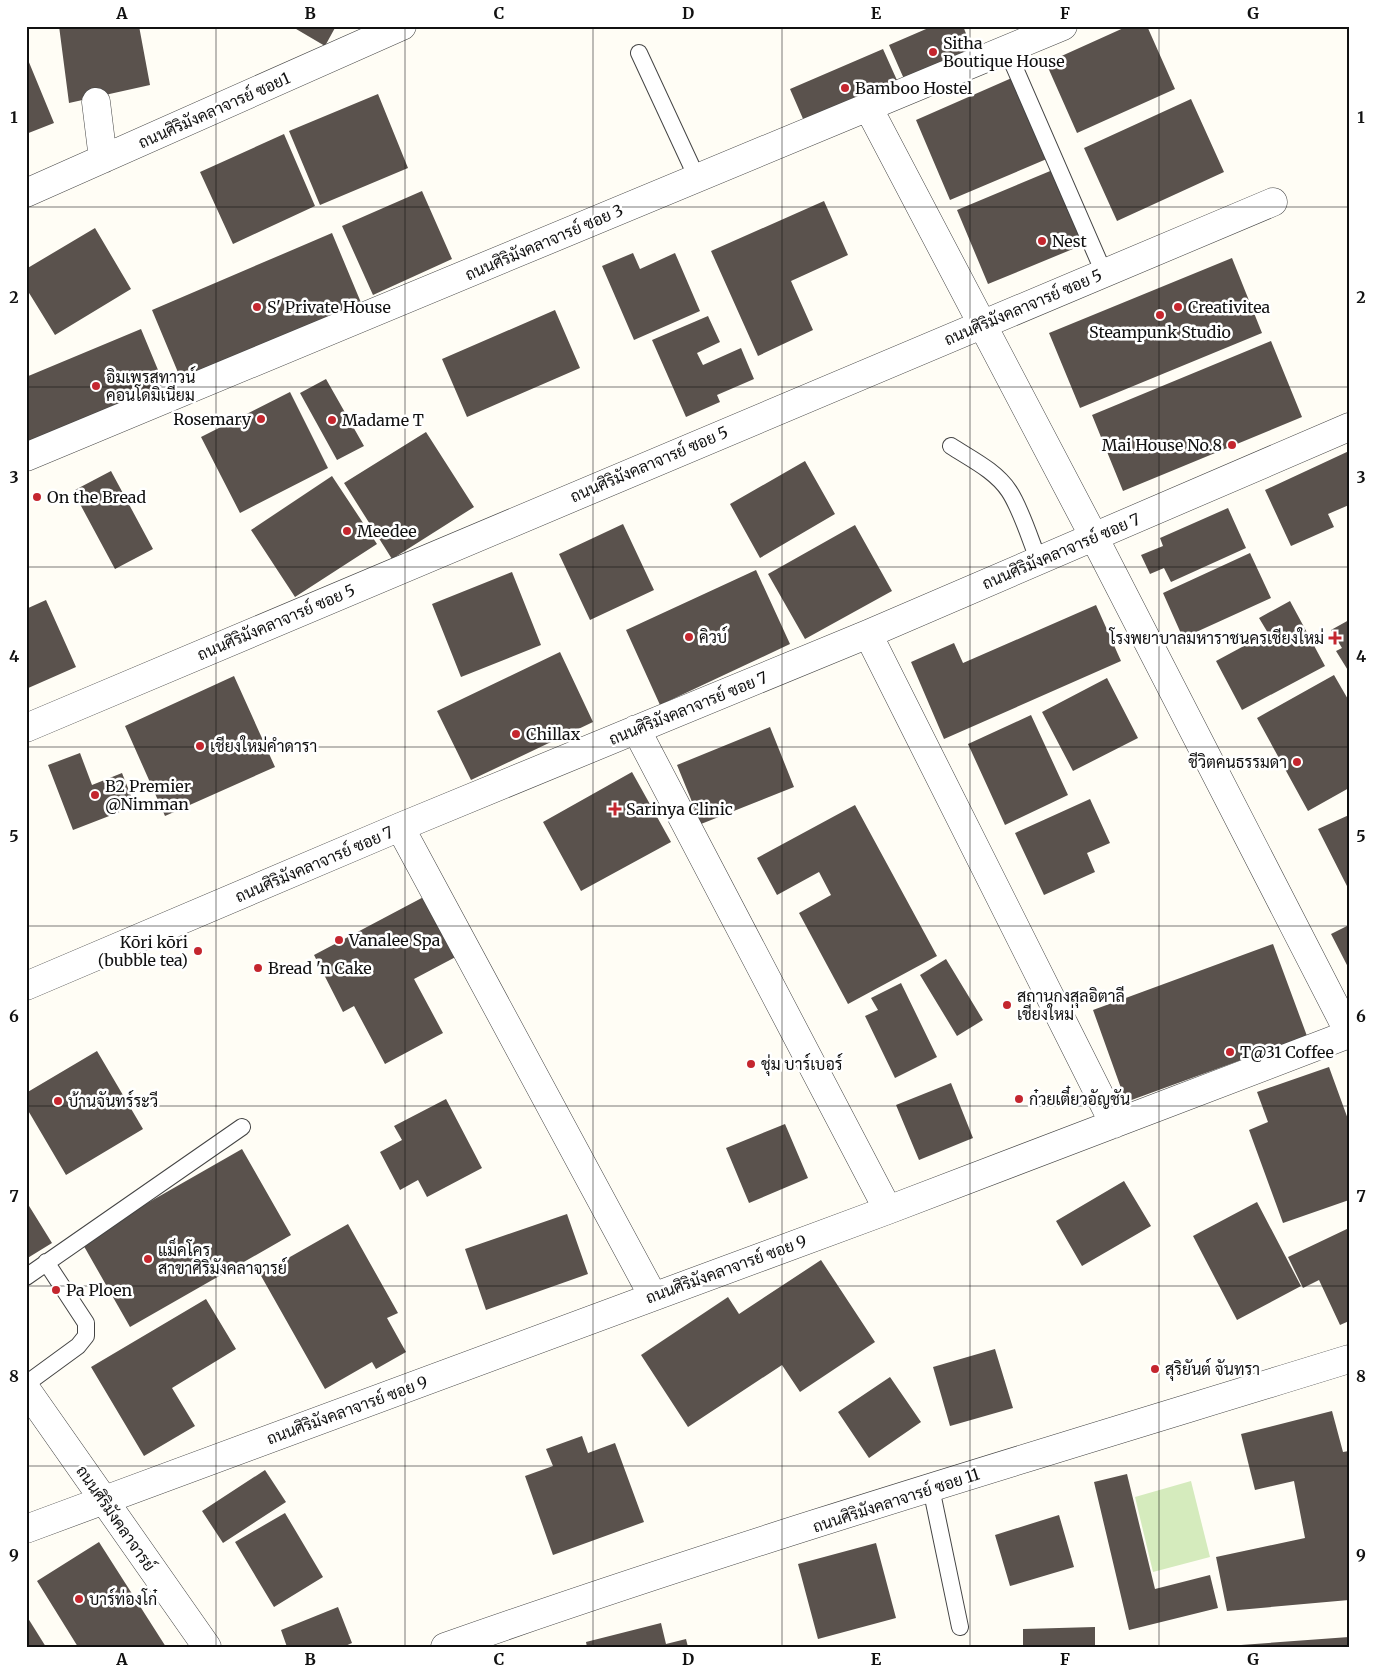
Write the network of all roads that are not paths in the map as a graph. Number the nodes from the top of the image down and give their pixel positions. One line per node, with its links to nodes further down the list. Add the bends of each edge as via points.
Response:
1 (402, 26): 7 (street, ถนนศิริมังคลาจารย์ ซอย1)
2 (1062, 26): 3 (street, ถนนศิริมังคลาจารย์ ซอย 3)
3 (1006, 50): 6 (street, ถนนศิริมังคลาจารย์ ซอย 3); 11 (lane)
4 (639, 53): 8 (lane)
5 (96, 102): 7 (street)
6 (868, 107): 8 (street, ถนนศิริมังคลาจารย์ ซอย 3); 12 (street)
7 (104, 159): 9 (street, ถนนศิริมังคลาจารย์ ซอย1)
8 (697, 178): 15 (street, ถนนศิริมังคลาจารย์ ซอย 3)
9 (26, 193)
10 (1273, 202): 11 (street, ถนนศิริมังคลาจารย์ ซอย 5)
11 (1104, 273): 12 (street, ถนนศิริมังคลาจารย์ ซอย 5)
12 (982, 324): 16 (street); 19 (street, ถนนศิริมังคลาจารย์ ซอย 5)
13 (1349, 428): 16 (street, ถนนศิริมังคลาจารย์ ซอย 7)
14 (951, 446): 17 (lane, via 984,467 1010,492)
15 (26, 458)
16 (1094, 537): 17 (street, ถนนศิริมังคลาจารย์ ซอย 7); 23 (street)
17 (1038, 559): 18 (street, ถนนศิริมังคลาจารย์ ซอย 7)
18 (868, 634): 20 (street, ถนนศิริมังคลาจารย์ ซอย 7); 24 (street)
19 (26, 728)
20 (636, 729): 21 (street, ถนนศิริมังคลาจารย์ ซอย 7); 26 (street)
21 (400, 828): 22 (street, ถนนศิริมังคลาจารย์ ซอย 7); 29 (street)
22 (26, 986)
23 (1349, 1034): 24 (street, ถนนศิริมังคลาจารย์ ซอย 9)
24 (1114, 1124): 26 (street, ถนนศิริมังคลาจารย์ ซอย 9)
25 (242, 1126): 27 (lane)
26 (888, 1210): 29 (street, ถนนศิริมังคลาจารย์ ซอย 9)
27 (46, 1262): 28 (lane); 31 (lane, via 86,1323 86,1336 78,1346)
28 (26, 1276)
29 (653, 1296): 34 (street, ถนนศิริมังคลาจารย์ ซอย 9)
30 (1349, 1359): 33 (street, ถนนศิริมังคลาจารย์ ซอย 11)
31 (26, 1384)
32 (26, 1389): 34 (street, ถนนศิริมังคลาจารย์)
33 (930, 1488): 36 (lane); 38 (street, ถนนศิริมังคลาจารย์ ซอย 11, via 546,1611)
34 (103, 1501): 35 (street, ถนนศิริมังคลาจารย์ ซอย 9); 37 (street, ถนนศิริมังคลาจารย์)
35 (26, 1530)
36 (960, 1627)
37 (207, 1647)
38 (445, 1647)

